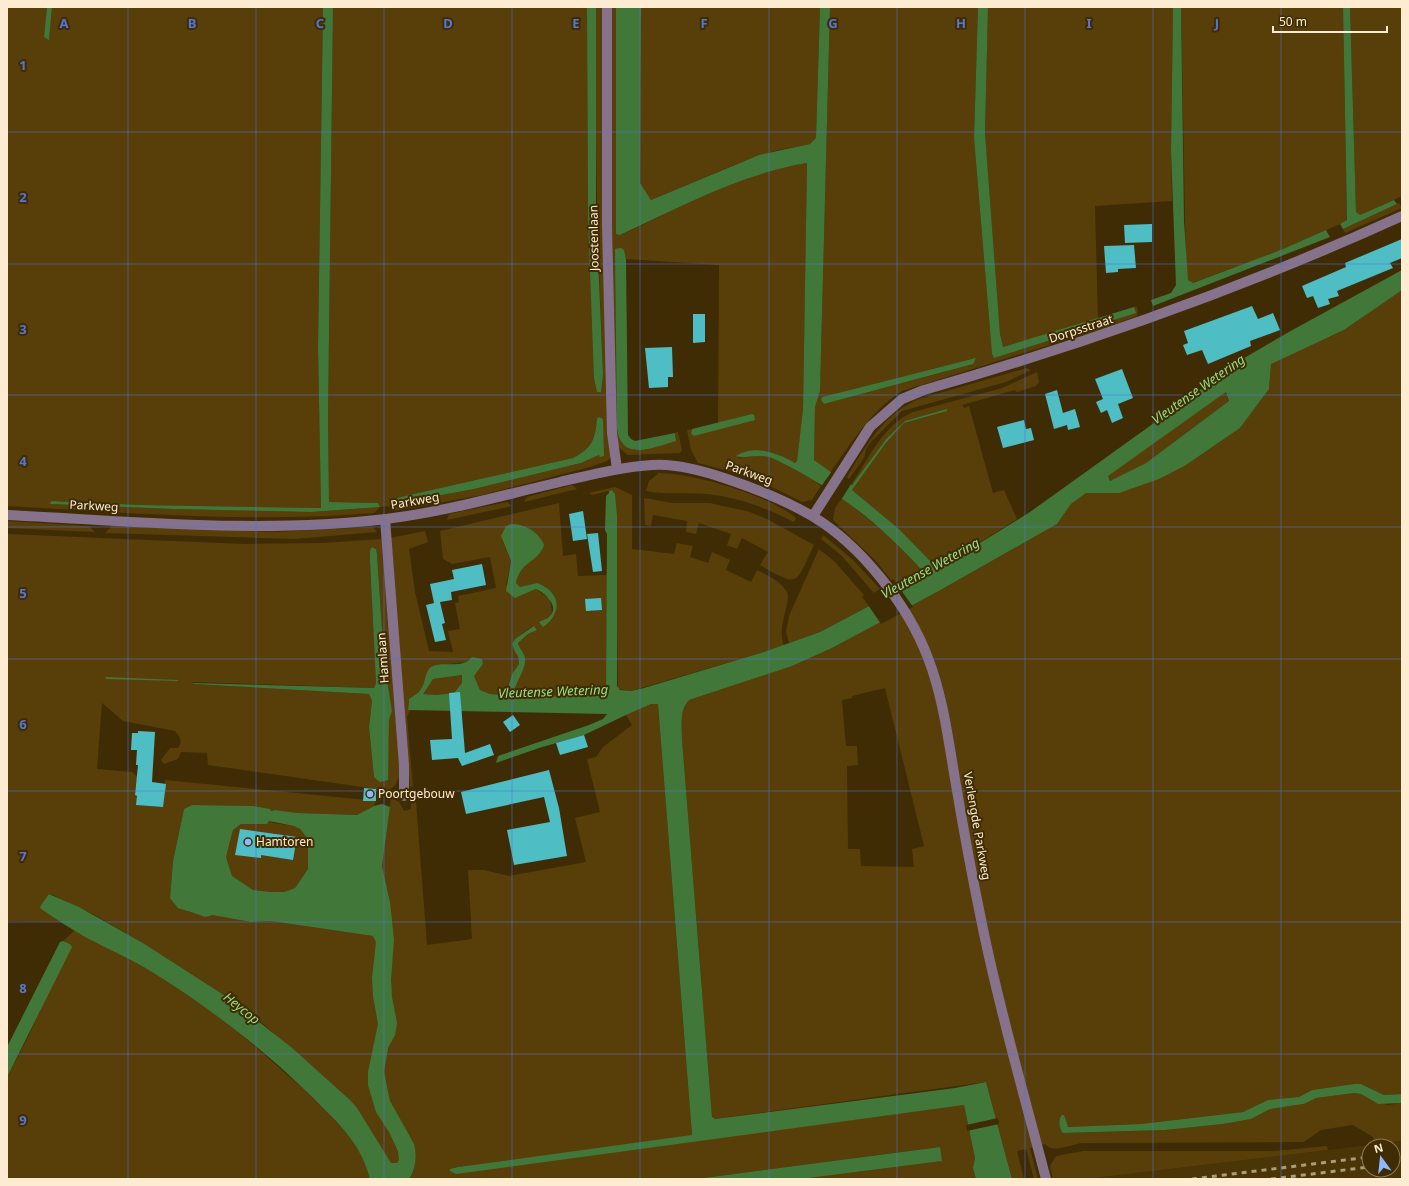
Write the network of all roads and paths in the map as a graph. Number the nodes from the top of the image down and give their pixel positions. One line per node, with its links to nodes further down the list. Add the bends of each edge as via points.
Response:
1 (607, 7): 3 (street, Joostenlaan, via 606,225 612,433)
2 (1402, 216): 5 (street, Dorpsstraat, via 1298,262 1174,311 906,397 870,427)
3 (617, 469): 5 (street, Parkweg, via 657,464 718,476 765,492); 6 (street, Parkweg, via 432,512)
4 (7, 515): 6 (street, Parkweg, via 291,526)
5 (812, 516): 8 (street, Verlengde Parkweg, via 835,533 885,583 910,621 927,656 942,700 982,924)
6 (386, 519): 7 (street, Hamlaan)
7 (404, 796)
8 (1046, 1179)

